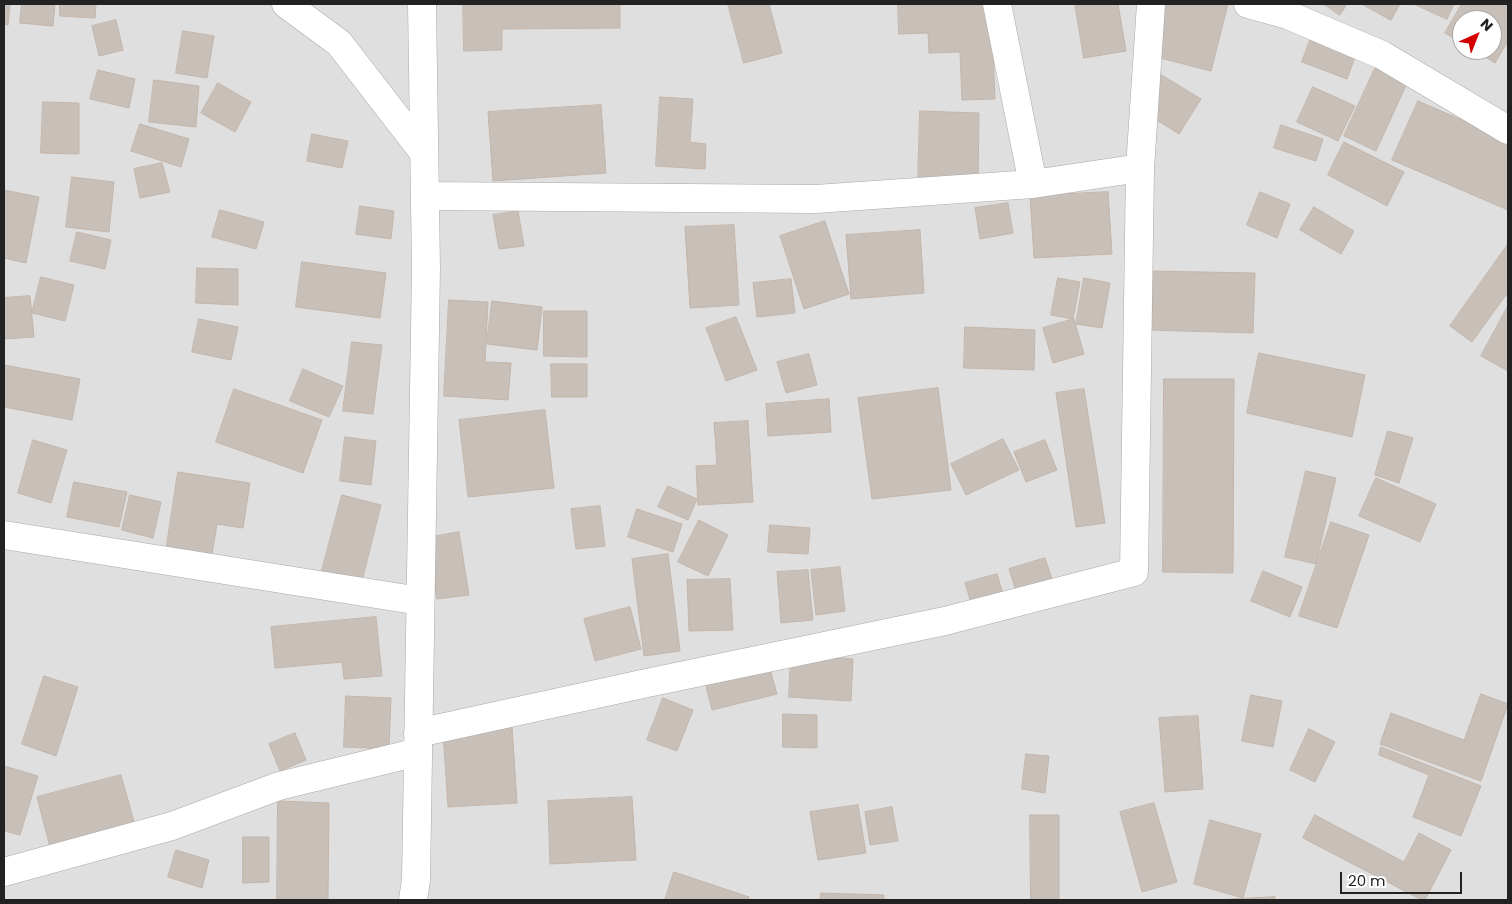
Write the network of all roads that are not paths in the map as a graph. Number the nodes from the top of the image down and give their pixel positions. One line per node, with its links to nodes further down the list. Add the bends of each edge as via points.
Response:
1 (286, 4): 7 (street, via 339,43)
2 (422, 4): 7 (street)
3 (997, 4): 9 (street)
4 (1151, 4): 8 (street)
5 (1248, 4): 6 (street, via 1288,15 1382,55)
6 (1508, 130)
7 (424, 153): 10 (street)
8 (1140, 168): 9 (street); 13 (street, via 1134,572 946,622 648,683)
9 (1033, 184): 10 (street, via 816,199)
10 (425, 196): 12 (street)
11 (4, 535): 12 (street)
12 (420, 601): 13 (street)
13 (418, 743): 14 (street, via 280,786 172,826); 15 (street)
14 (4, 872)
15 (414, 900)

